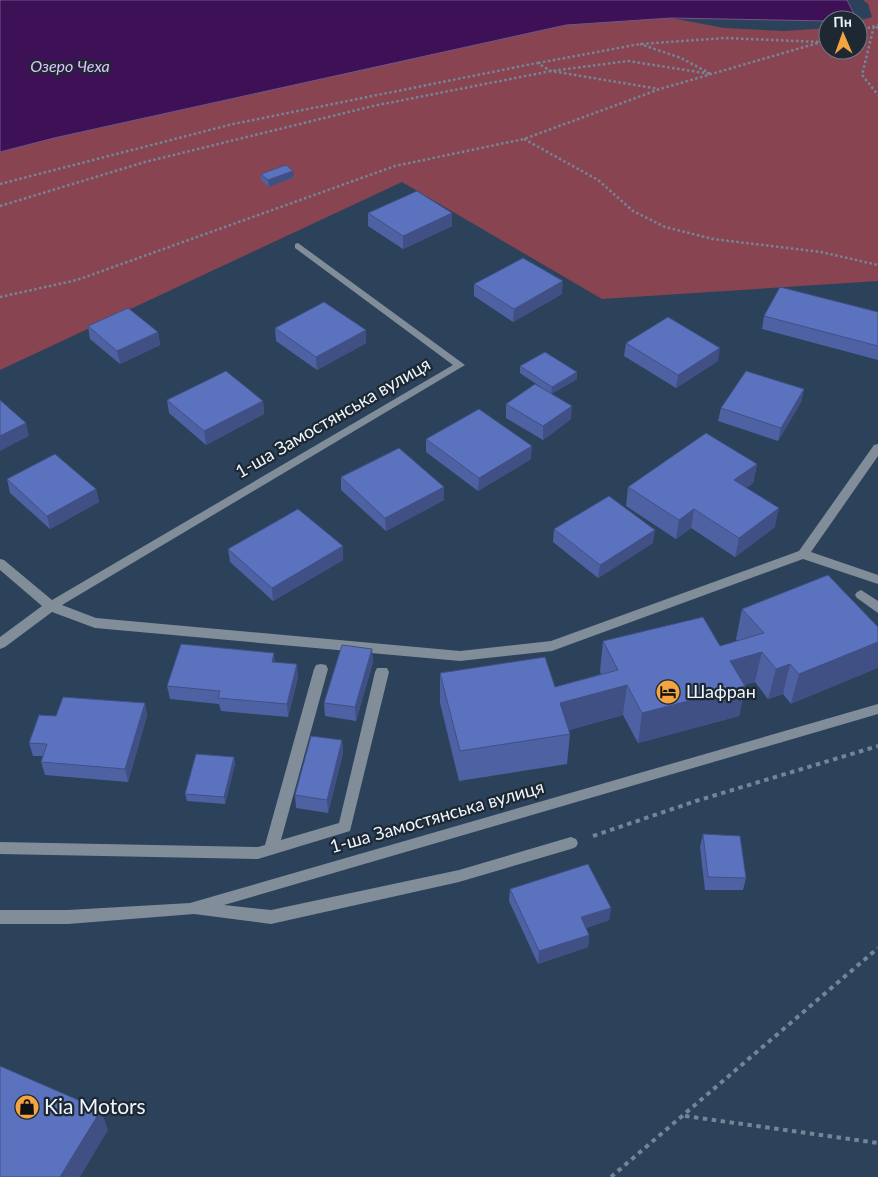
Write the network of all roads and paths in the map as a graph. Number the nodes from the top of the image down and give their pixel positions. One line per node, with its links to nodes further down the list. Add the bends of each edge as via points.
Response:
1 (874, 26): 2 (path); 3 (path); 11 (path, via 862,74)
2 (878, 27)
3 (868, 28)
4 (818, 42): 6 (path, via 725,38)
5 (818, 43): 9 (path)
6 (640, 44): 7 (path); 9 (path, via 681,58)
7 (537, 63): 8 (path); 12 (path)
8 (550, 71): 9 (path, via 628,60); 10 (path); 13 (path)
9 (711, 74): 10 (path)
10 (660, 89): 14 (path)
11 (878, 96)
12 (364, 97): 13 (path); 15 (path, via 233,124)
13 (373, 106): 16 (path, via 145,162)
14 (524, 139): 18 (path, via 598,180 633,211 665,227 713,239 821,252); 19 (path, via 394,166 77,280)
15 (0, 184)
16 (0, 206)
17 (298, 246): 25 (street, 1-ша Замостянська вулиця, via 460,365)
18 (878, 265)
19 (0, 297)
20 (878, 448): 21 (street)
21 (803, 554): 23 (street); 25 (street, via 552,646 460,656 95,623)
22 (0, 563): 25 (street)
23 (878, 580)
24 (861, 595): 26 (street)
25 (51, 606): 27 (street, 1-ша Замостянська вулиця)
26 (878, 608)
27 (0, 644)
28 (321, 669): 34 (street)
29 (382, 672): 34 (street, via 345,827)
30 (878, 709): 35 (street, 1-ша Замостянська вулиця)
31 (878, 746): 32 (path)
32 (571, 843): 35 (street, via 459,876 271,917)
33 (0, 848): 34 (street, via 258,853)
34 (271, 848)
35 (190, 909): 36 (street, 1-ша Замостянська вулиця)
36 (0, 918)
37 (878, 948): 38 (path)
38 (684, 1116): 39 (path); 40 (path)
39 (878, 1143)
40 (611, 1177)

